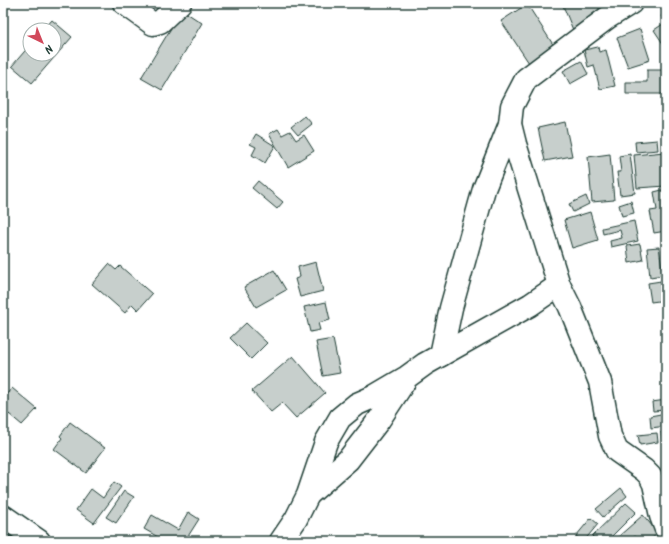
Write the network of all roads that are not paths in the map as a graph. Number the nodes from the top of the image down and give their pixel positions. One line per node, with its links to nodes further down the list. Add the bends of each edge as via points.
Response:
1 (124, 3): 2 (street, via 153,24 160,22)
2 (180, 3)
3 (631, 3): 4 (street, via 526,79 512,106)
4 (510, 124): 5 (street); 6 (street, via 484,189 451,308)
5 (559, 284): 6 (street, via 530,305); 10 (street, via 600,382 610,436 617,450 650,476)
6 (441, 355): 7 (street)
7 (407, 377): 8 (street, via 379,420 348,460); 8 (street, via 373,398 357,404 340,418 326,442)
8 (308, 495): 12 (street)
9 (3, 516): 11 (street)
10 (666, 529)
11 (39, 541)
12 (281, 541)

